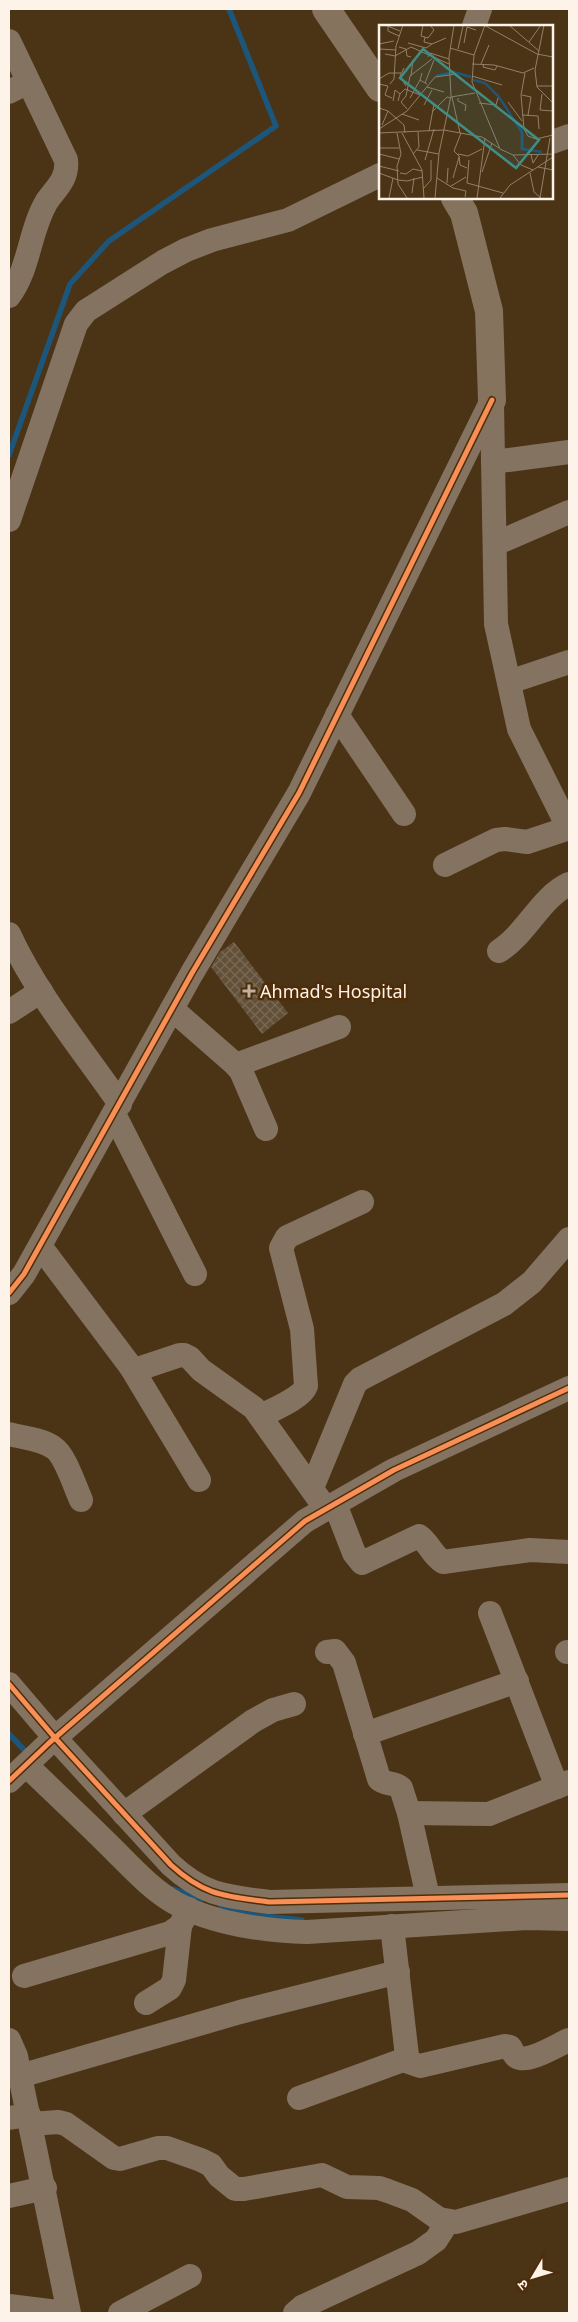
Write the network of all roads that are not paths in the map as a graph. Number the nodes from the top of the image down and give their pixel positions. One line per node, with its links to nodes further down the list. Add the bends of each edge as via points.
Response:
1 (326, 9): 6 (main road)
2 (480, 9): 3 (street)
3 (474, 25)
4 (9, 41): 5 (street)
5 (19, 87): 11 (street, via 66,160 67,170 38,219 24,269)
6 (379, 87)
7 (569, 136): 8 (street)
8 (553, 142)
9 (379, 175): 16 (street, via 288,220 186,250 86,311 76,324)
10 (456, 199): 12 (main road, via 464,213 488,312)
11 (9, 296)
12 (492, 400): 14 (street); 20 (street)
13 (569, 452): 14 (street)
14 (493, 462): 17 (street)
15 (569, 512): 17 (street)
16 (9, 520)
17 (494, 544): 19 (street, via 496,624)
18 (569, 662): 19 (street)
19 (509, 682): 22 (street, via 519,728)
20 (337, 715): 21 (street); 28 (street, via 299,793)
21 (404, 814)
22 (569, 829): 23 (street, via 527,842 496,840)
23 (445, 865)
24 (569, 884): 26 (street, via 552,894 512,943)
25 (9, 934): 27 (street)
26 (499, 951)
27 (41, 991): 29 (street); 32 (street)
28 (172, 1009): 31 (street); 32 (street)
29 (9, 1012)
30 (339, 1027): 31 (street)
31 (236, 1065): 33 (street)
32 (117, 1109): 36 (street); 37 (street)
33 (266, 1129)
34 (362, 1202): 41 (street, via 282,1242 302,1329 306,1386 298,1396)
35 (569, 1239): 44 (street, via 532,1282 504,1304 360,1379 355,1384)
36 (40, 1246): 38 (street); 39 (street)
37 (195, 1274)
38 (9, 1292)
39 (131, 1367): 41 (street, via 138,1369 184,1355 247,1401); 43 (street)
40 (569, 1388): 46 (street, via 394,1470)
41 (261, 1416): 44 (street)
42 (9, 1434): 45 (street, via 56,1448)
43 (199, 1480)
44 (312, 1488): 46 (street)
45 (81, 1500)
46 (331, 1506): 47 (street, via 362,1563 419,1536 434,1556 448,1563 530,1550); 54 (street, via 305,1521)
47 (569, 1552)
48 (490, 1613): 50 (street)
49 (327, 1652): 53 (street, via 335,1651 344,1663)
50 (517, 1681): 53 (street); 57 (street)
51 (9, 1684): 54 (street)
52 (294, 1704): 59 (street, via 253,1720)
53 (366, 1734): 58 (street, via 379,1779 401,1788)
54 (52, 1741): 55 (street); 59 (street)
55 (28, 1763): 56 (street); 62 (street, via 153,1887 178,1904)
56 (9, 1782)
57 (563, 1784): 58 (street, via 489,1814)
58 (410, 1813): 61 (street)
59 (124, 1814): 61 (street, via 188,1881 226,1896 270,1902)
60 (569, 1895): 61 (street)
61 (428, 1897)
62 (185, 1917): 64 (street, via 278,1931); 66 (street, via 170,1933); 67 (street, via 174,1980 170,1988)
63 (569, 1918): 64 (street)
64 (392, 1926): 65 (street)
65 (398, 1972): 70 (street, via 408,2051); 71 (street, via 240,2012)
66 (24, 1976)
67 (146, 2003)
68 (9, 2040): 71 (street)
69 (569, 2040): 70 (street, via 524,2059 504,2046 420,2066)
70 (403, 2060): 72 (street)
71 (20, 2076): 73 (street)
72 (299, 2098)
73 (23, 2119): 74 (street); 77 (street, via 66,2124 114,2158 168,2148 211,2166 235,2189 322,2174 347,2187 379,2188 412,2200 439,2219)
74 (44, 2188): 76 (street); 80 (street)
75 (569, 2189): 77 (street, via 456,2222)
76 (9, 2196)
77 (448, 2221): 82 (street, via 436,2240 418,2253 302,2307)
78 (190, 2276): 81 (street)
79 (9, 2306): 80 (street)
80 (68, 2313)
81 (120, 2313)
82 (296, 2313)

